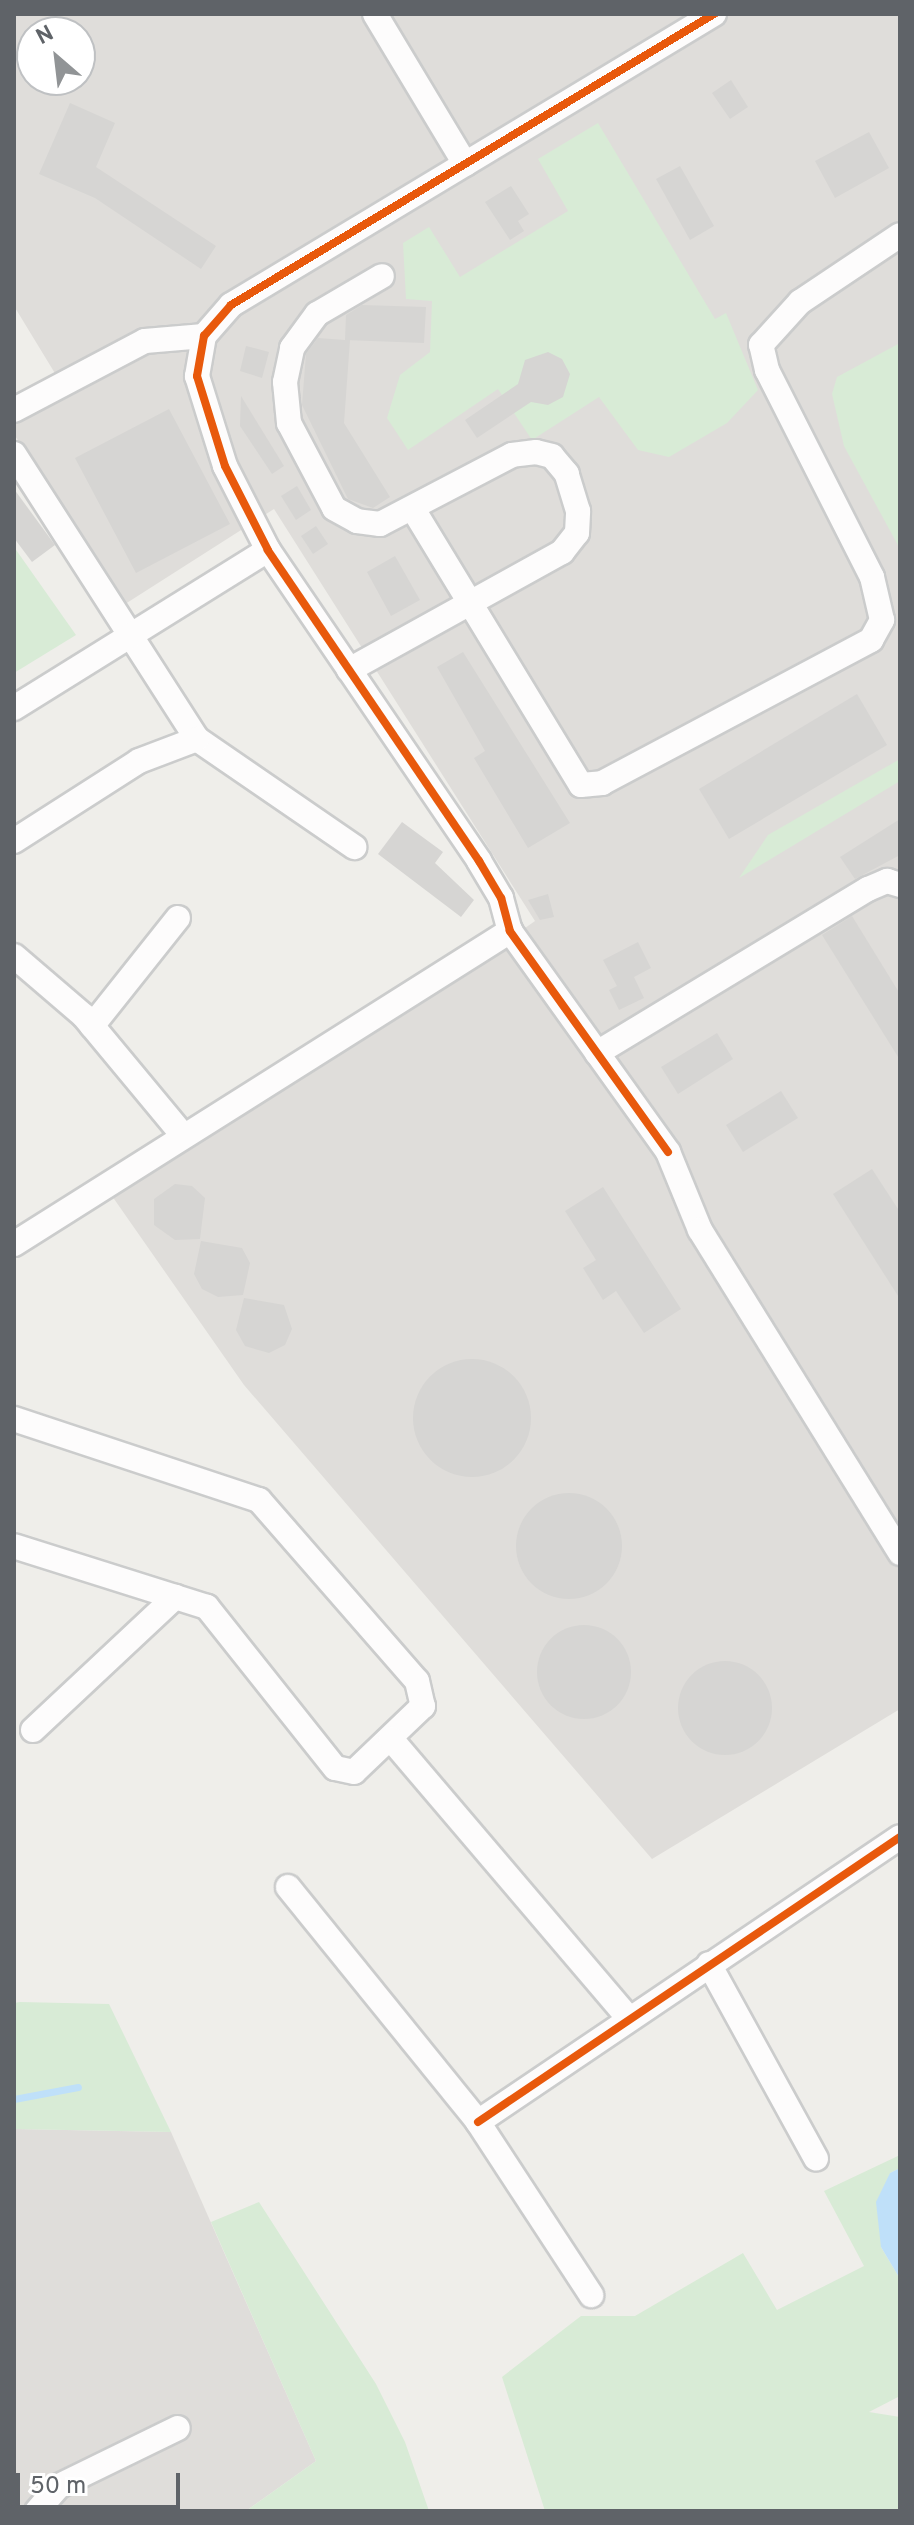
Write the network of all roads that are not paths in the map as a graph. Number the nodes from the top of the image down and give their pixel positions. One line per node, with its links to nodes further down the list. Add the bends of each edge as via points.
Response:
1 (714, 14): 3 (street)
2 (384, 17): 3 (street)
3 (465, 164): 6 (street, via 276,275 231,305)
4 (900, 235): 11 (street, via 800,302 761,345 767,370 872,577 882,620 871,640 602,783 581,785)
5 (382, 276): 9 (street, via 317,314 297,335 285,382 289,423 334,508 357,521 380,524)
6 (204, 336): 7 (street, via 145,341); 10 (street, via 197,376 203,411)
7 (14, 410)
8 (14, 454): 12 (street)
9 (413, 509): 11 (street); 11 (street, via 512,455 552,456 567,474 578,511 577,533 562,552)
10 (268, 550): 12 (street); 13 (street)
11 (470, 607): 13 (street)
12 (127, 638): 14 (street); 15 (street)
13 (349, 670): 20 (street, via 486,873)
14 (14, 708)
15 (197, 739): 16 (street, via 139,761); 17 (street)
16 (14, 841)
17 (354, 847)
18 (900, 885): 23 (street, via 887,881 868,889)
19 (178, 918): 22 (street)
20 (510, 931): 23 (street); 24 (street)
21 (14, 956): 22 (street)
22 (92, 1026): 24 (street)
23 (597, 1053): 28 (street, via 668,1152 700,1230)
24 (182, 1134): 25 (street)
25 (14, 1244)
26 (14, 1419): 31 (street, via 259,1500 417,1681 423,1706)
27 (14, 1546): 29 (street)
28 (900, 1553)
29 (175, 1597): 30 (street); 31 (street, via 207,1607 335,1768 354,1772)
30 (33, 1730)
31 (391, 1739): 35 (street)
32 (900, 1837): 34 (street)
33 (288, 1887): 36 (street)
34 (709, 1964): 35 (street); 37 (street)
35 (627, 2016): 36 (street)
36 (478, 2122): 38 (street)
37 (816, 2159)
38 (591, 2295)
39 (178, 2428): 40 (street, via 59,2486)
40 (37, 2511)

